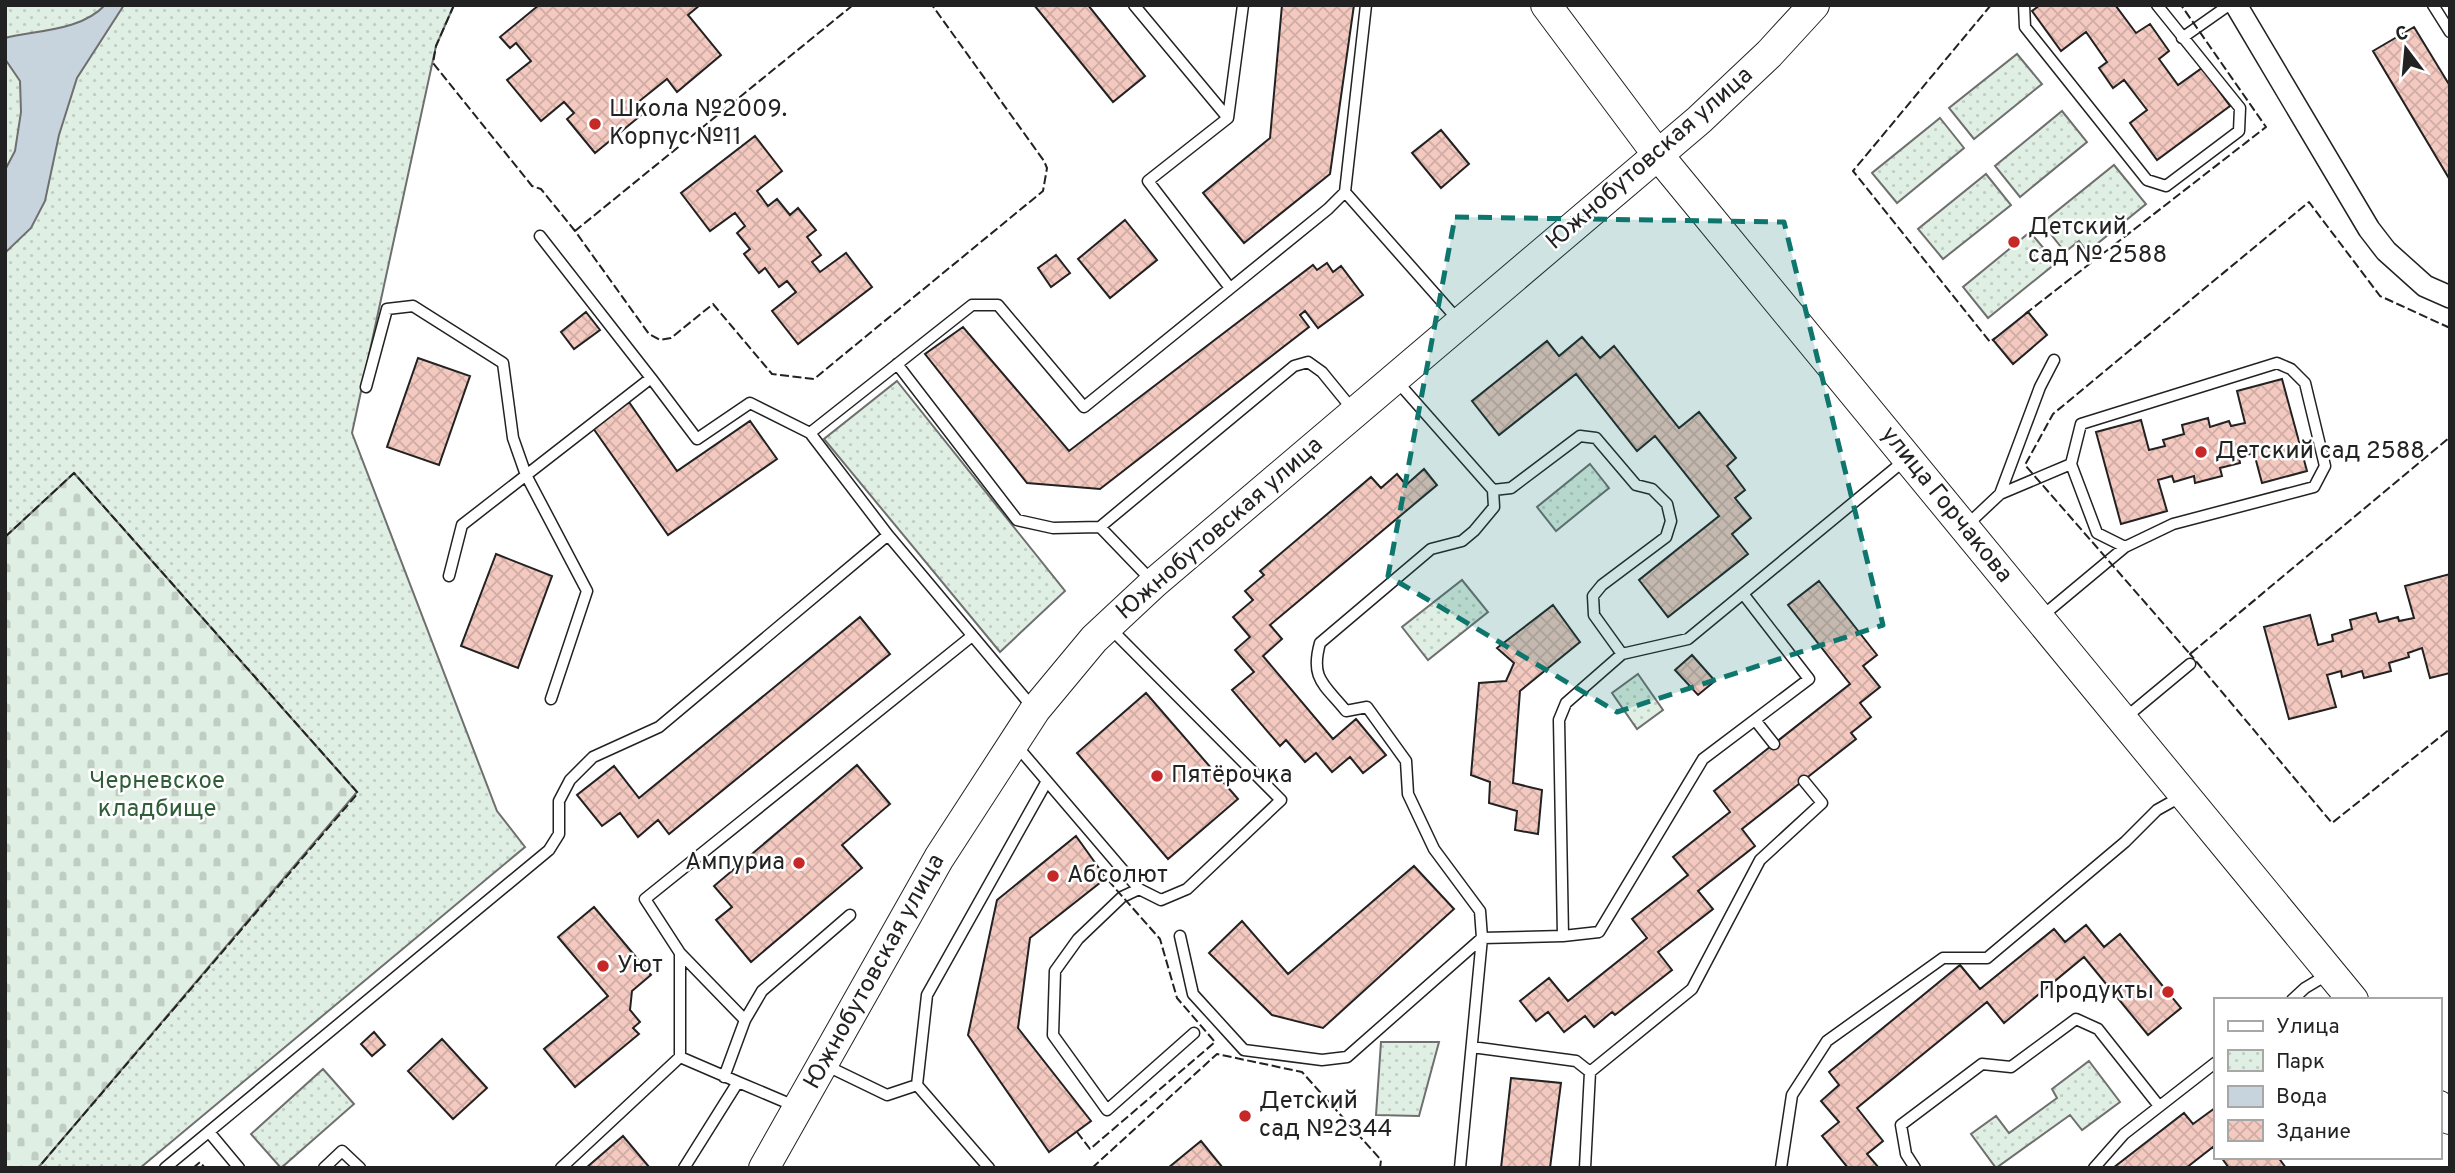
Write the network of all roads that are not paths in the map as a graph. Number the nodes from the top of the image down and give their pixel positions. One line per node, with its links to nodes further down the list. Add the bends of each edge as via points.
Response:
1 (1134, 5): 13 (lane)
2 (1243, 5): 13 (lane)
3 (1366, 5): 15 (lane)
4 (1546, 5): 14 (street, улица Горчакова)
5 (1814, 5): 14 (street, Южнобутовская улица, via 1769,54)
6 (2024, 5): 12 (lane, via 2025,27 2147,180 2166,186 2239,131 2240,108)
7 (2157, 5): 12 (lane)
8 (2229, 5): 12 (lane)
9 (2236, 5): 18 (street, via 2386,251 2425,286)
10 (2433, 5): 11 (lane)
11 (2450, 32)
12 (2182, 38)
13 (1228, 118): 17 (lane, via 1148,181)
14 (1658, 155): 19 (street, Южнобутовская улица); 27 (street, улица Горчакова)
15 (1345, 192): 17 (lane); 19 (lane)
16 (540, 236): 22 (lane)
17 (1230, 288): 21 (lane, via 1084,407 999,305 972,305)
18 (2450, 297)
19 (1461, 323): 23 (street, Южнобутовская улица)
20 (2054, 360): 31 (lane)
21 (897, 364): 26 (lane); 32 (lane, via 1017,520 1053,528)
22 (652, 378): 26 (lane, via 696,439 750,403); 29 (lane)
23 (1395, 379): 25 (street, Южнобутовская улица); 30 (lane)
24 (366, 387): 29 (lane, via 387,309 413,306 503,363 513,438)
25 (1354, 412): 32 (lane, via 1322,372 1308,362 1294,366); 37 (street, Южнобутовская улица)
26 (810, 433): 34 (lane)
27 (1907, 458): 33 (street, улица Горчакова); 38 (lane)
28 (2071, 464): 31 (lane); 35 (lane, via 2097,533); 35 (lane, via 2081,425 2277,363 2305,383 2325,466 2314,487 2172,524)
29 (526, 475): 36 (lane, via 462,525); 44 (lane, via 587,591)
30 (1493, 490): 42 (lane, via 1511,488 1580,436 1596,438 1636,485 1652,489 1667,504 1671,521 1667,537 1602,584 1593,596 1594,615); 57 (lane, via 1494,507 1474,531 1462,541 1431,549 1320,643 1315,663 1320,679 1346,710 1367,707 1406,761 1408,794 1434,849 1480,911)
31 (2000, 494): 33 (lane)
32 (1100, 527): 37 (lane)
33 (1964, 528): 39 (street, улица Горчакова)
34 (888, 535): 41 (lane); 74 (lane, via 659,727 593,757 570,780 559,801 559,834 550,850)
35 (2125, 547): 39 (lane)
36 (449, 576)
37 (1154, 583): 40 (street, Южнобутовская улица)
38 (1744, 594): 42 (lane, via 1688,639); 46 (lane, via 1809,679)
39 (2039, 619): 47 (street, улица Горчакова)
40 (1108, 626): 45 (street, Южнобутовская улица); 53 (lane, via 1281,800 1187,889 1161,900)
41 (972, 636): 45 (lane); 58 (lane, via 645,899)
42 (1622, 654): 56 (lane, via 1566,703 1559,720)
43 (2190, 664): 47 (lane)
44 (551, 699)
45 (1035, 710): 48 (street, Южнобутовская улица)
46 (1755, 720): 49 (lane); 56 (lane, via 1703,759 1599,932)
47 (2123, 720): 52 (street, улица Горчакова)
48 (1014, 743): 51 (lane); 66 (street, Южнобутовская улица, via 939,858)
49 (1774, 744)
50 (1804, 780): 68 (lane, via 1822,803 1760,860 1692,989)
51 (1047, 781): 53 (lane); 71 (lane, via 927,995)
52 (2184, 795): 59 (street, улица Горчакова); 85 (lane, via 2157,810 1987,958 1943,958 1827,1041 1793,1095)
53 (1139, 889): 63 (lane, via 1122,897 1078,939 1055,971 1053,1035 1107,1110)
54 (850, 915): 62 (lane, via 762,991)
55 (1181, 936): 57 (lane, via 1193,994 1244,1050 1322,1060 1347,1057)
56 (1563, 936): 57 (lane)
57 (1482, 938): 64 (lane)
58 (680, 953): 62 (lane); 65 (lane)
59 (2330, 973): 60 (lane); 61 (street, улица Горчакова)
60 (2294, 998)
61 (2351, 998)
62 (745, 1020): 69 (lane)
63 (1194, 1033)
64 (1472, 1047): 68 (lane, via 1576,1061); 83 (lane)
65 (680, 1057): 69 (lane); 79 (lane)
66 (823, 1064): 71 (lane, via 887,1096); 73 (street, Южнобутовская улица)
67 (2214, 1064): 72 (lane)
68 (1590, 1072): 84 (lane)
69 (724, 1077): 70 (lane)
70 (738, 1082): 73 (lane); 80 (lane)
71 (916, 1085): 82 (lane)
72 (2159, 1106): 86 (lane, via 2098,1029 2076,1018 2011,1067 1982,1064 1901,1125 1906,1154); 87 (lane, via 2124,1133)
73 (798, 1108): 81 (street, Южнобутовская улица)
74 (209, 1132): 75 (lane); 76 (lane)
75 (165, 1168)
76 (239, 1168)
77 (324, 1168): 78 (lane, via 341,1150)
78 (360, 1168)
79 (561, 1168)
80 (684, 1168)
81 (764, 1168)
82 (989, 1168)
83 (1460, 1168)
84 (1585, 1168)
85 (1781, 1168)
86 (1915, 1168)
87 (2094, 1168)

